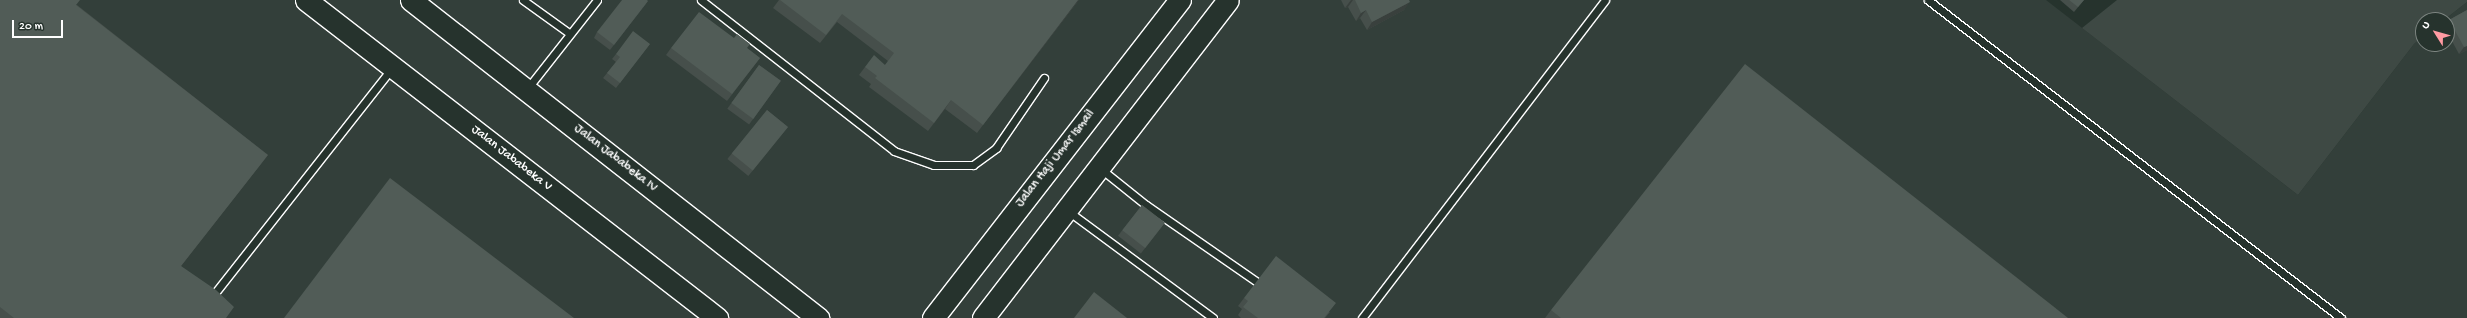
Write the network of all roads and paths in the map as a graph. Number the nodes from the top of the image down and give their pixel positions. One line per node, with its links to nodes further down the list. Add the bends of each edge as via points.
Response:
1 (306, 0): 11 (street, Jalan Jababeka V)
2 (411, 0): 13 (street, Jalan Jababeka IV)
3 (523, 0): 10 (lane)
4 (597, 0): 10 (lane)
5 (701, 0): 12 (lane, via 894,151 934,165 973,165 996,148)
6 (1180, 0): 20 (street, Jalan Haji Umar Ismail)
7 (1228, 0): 14 (street)
8 (1605, 0): 23 (lane)
9 (1928, 0): 24 (lane)
10 (569, 34): 13 (lane)
11 (393, 67): 17 (lane); 18 (street, Jalan Jababeka V)
12 (1044, 78)
13 (526, 90): 19 (street, Jalan Jababeka IV)
14 (1099, 168): 15 (street); 16 (lane, via 1146,205)
15 (1066, 210): 21 (street); 22 (lane)
16 (1257, 282)
17 (210, 298)
18 (717, 318)
19 (818, 318)
20 (933, 318)
21 (983, 318)
22 (1213, 318)
23 (1362, 318)
24 (2340, 318)

